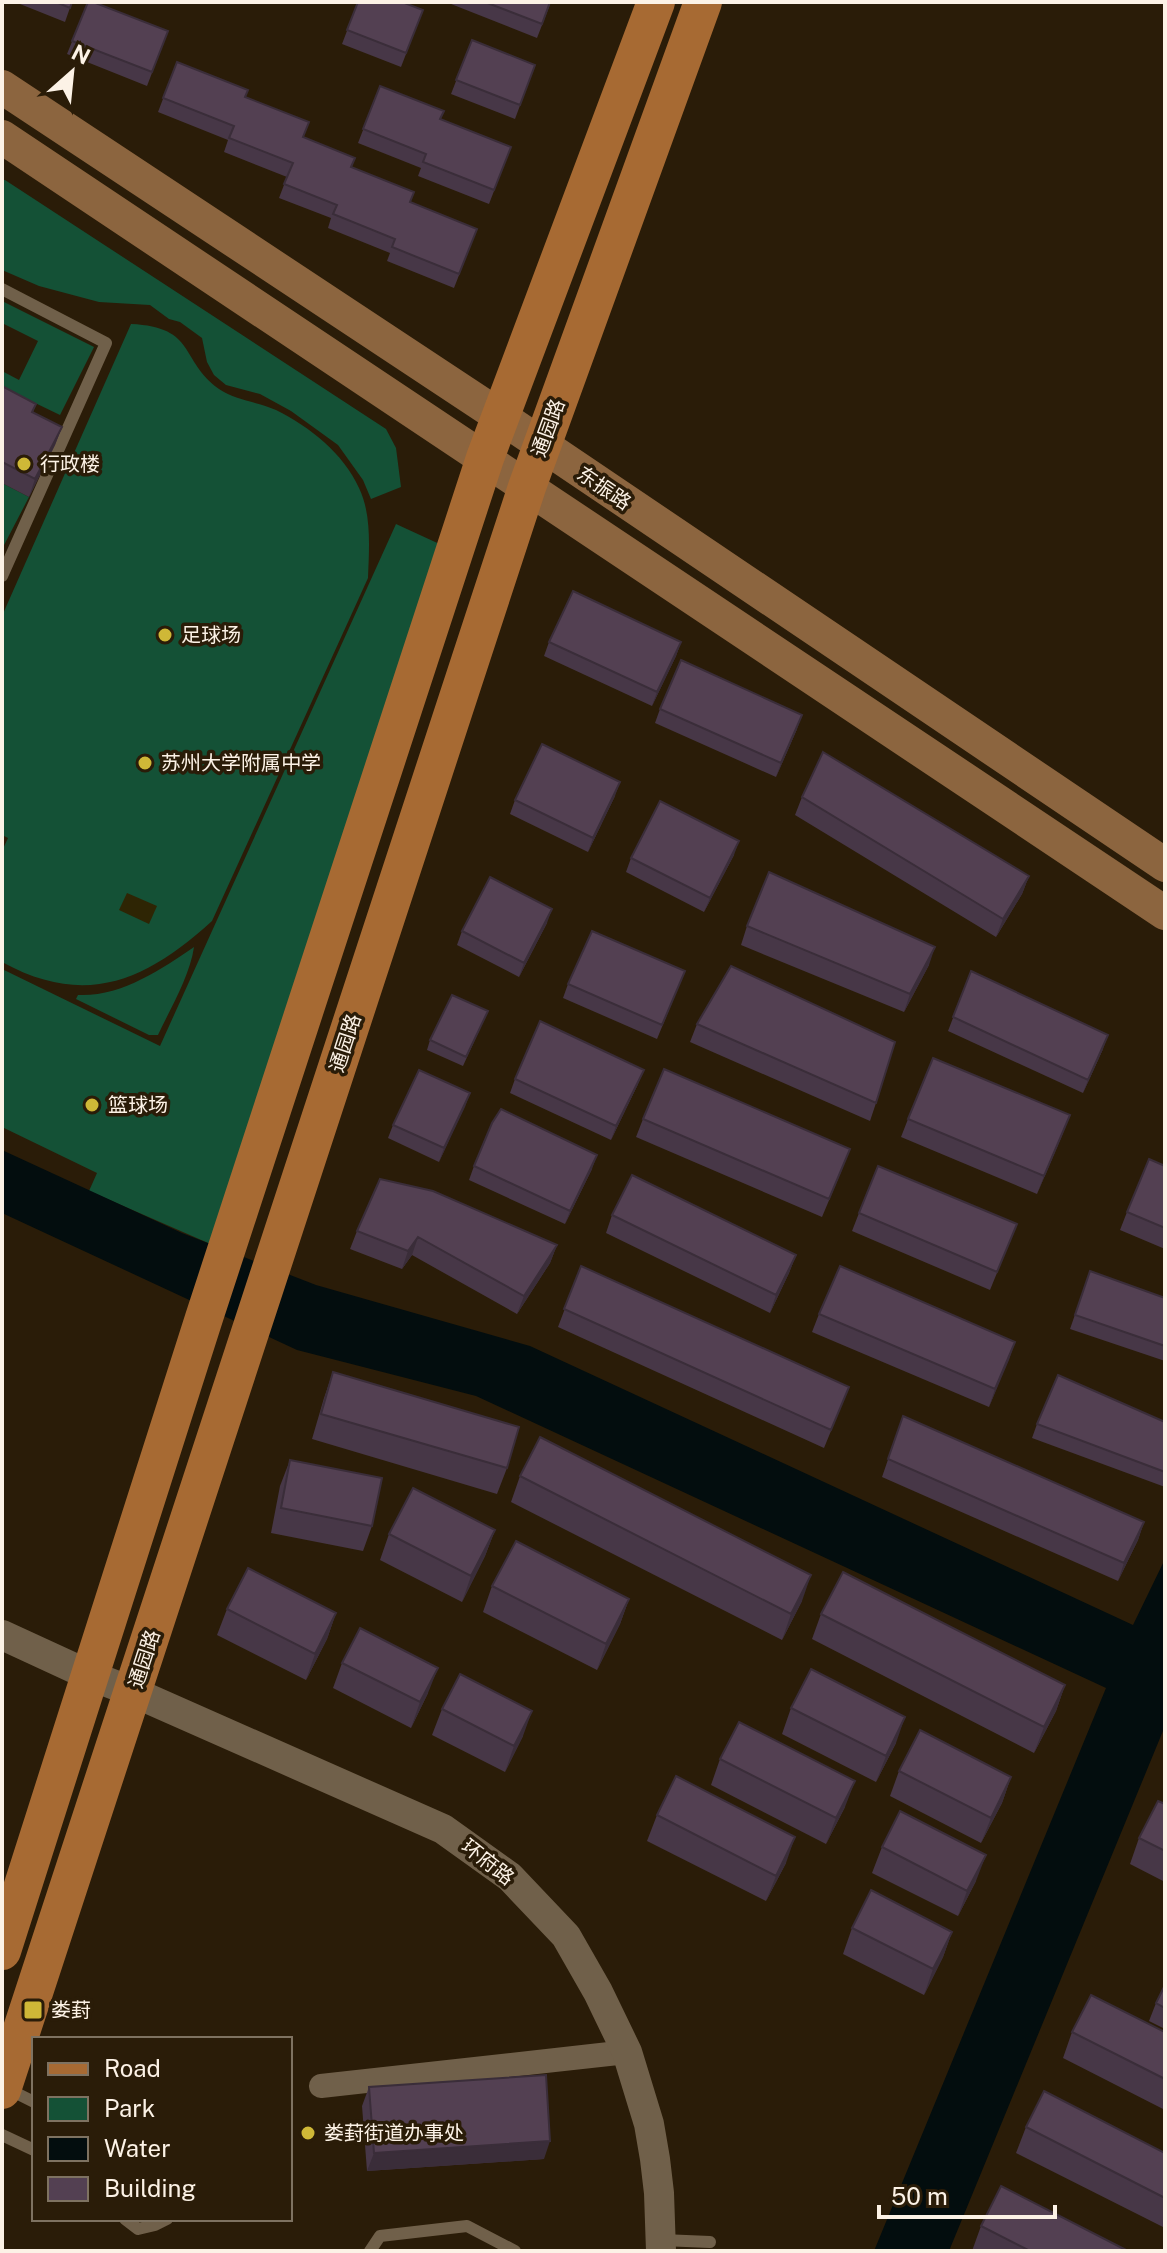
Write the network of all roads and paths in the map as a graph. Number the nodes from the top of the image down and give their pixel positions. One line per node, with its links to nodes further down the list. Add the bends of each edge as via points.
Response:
1 (656, 2): 6 (main road)
2 (703, 2): 7 (main road, 通园路)
3 (2, 87): 6 (main road, 东振路)
4 (2, 137): 8 (main road)
5 (2, 289): 10 (lane, via 106,343)
6 (501, 417): 7 (main road, 东振路); 8 (main road)
7 (541, 446): 9 (main road, 通园路); 11 (main road, 东振路)
8 (485, 458): 9 (main road); 14 (main road)
9 (527, 487): 12 (main road); 15 (main road, 通园路)
10 (2, 576)
11 (1165, 865)
12 (1165, 913)
13 (2, 1635): 14 (street, 环府路)
14 (89, 1675): 15 (street, 环府路); 16 (main road)
15 (133, 1692): 17 (street, 环府路, via 443,1829 510,1877 566,1936); 19 (main road, 通园路)
16 (2, 1951)
17 (627, 2052): 18 (street); 26 (street, 环府路, via 649,2124)
18 (321, 2086)
19 (2, 2088): 20 (lane)
20 (32, 2101)
21 (2, 2135): 22 (lane)
22 (32, 2149)
23 (128, 2221): 24 (lane, via 138,2229)
24 (163, 2221)
25 (710, 2242): 26 (lane)
26 (661, 2245)
27 (370, 2251): 28 (lane, via 380,2236 467,2226)
28 (515, 2251)

